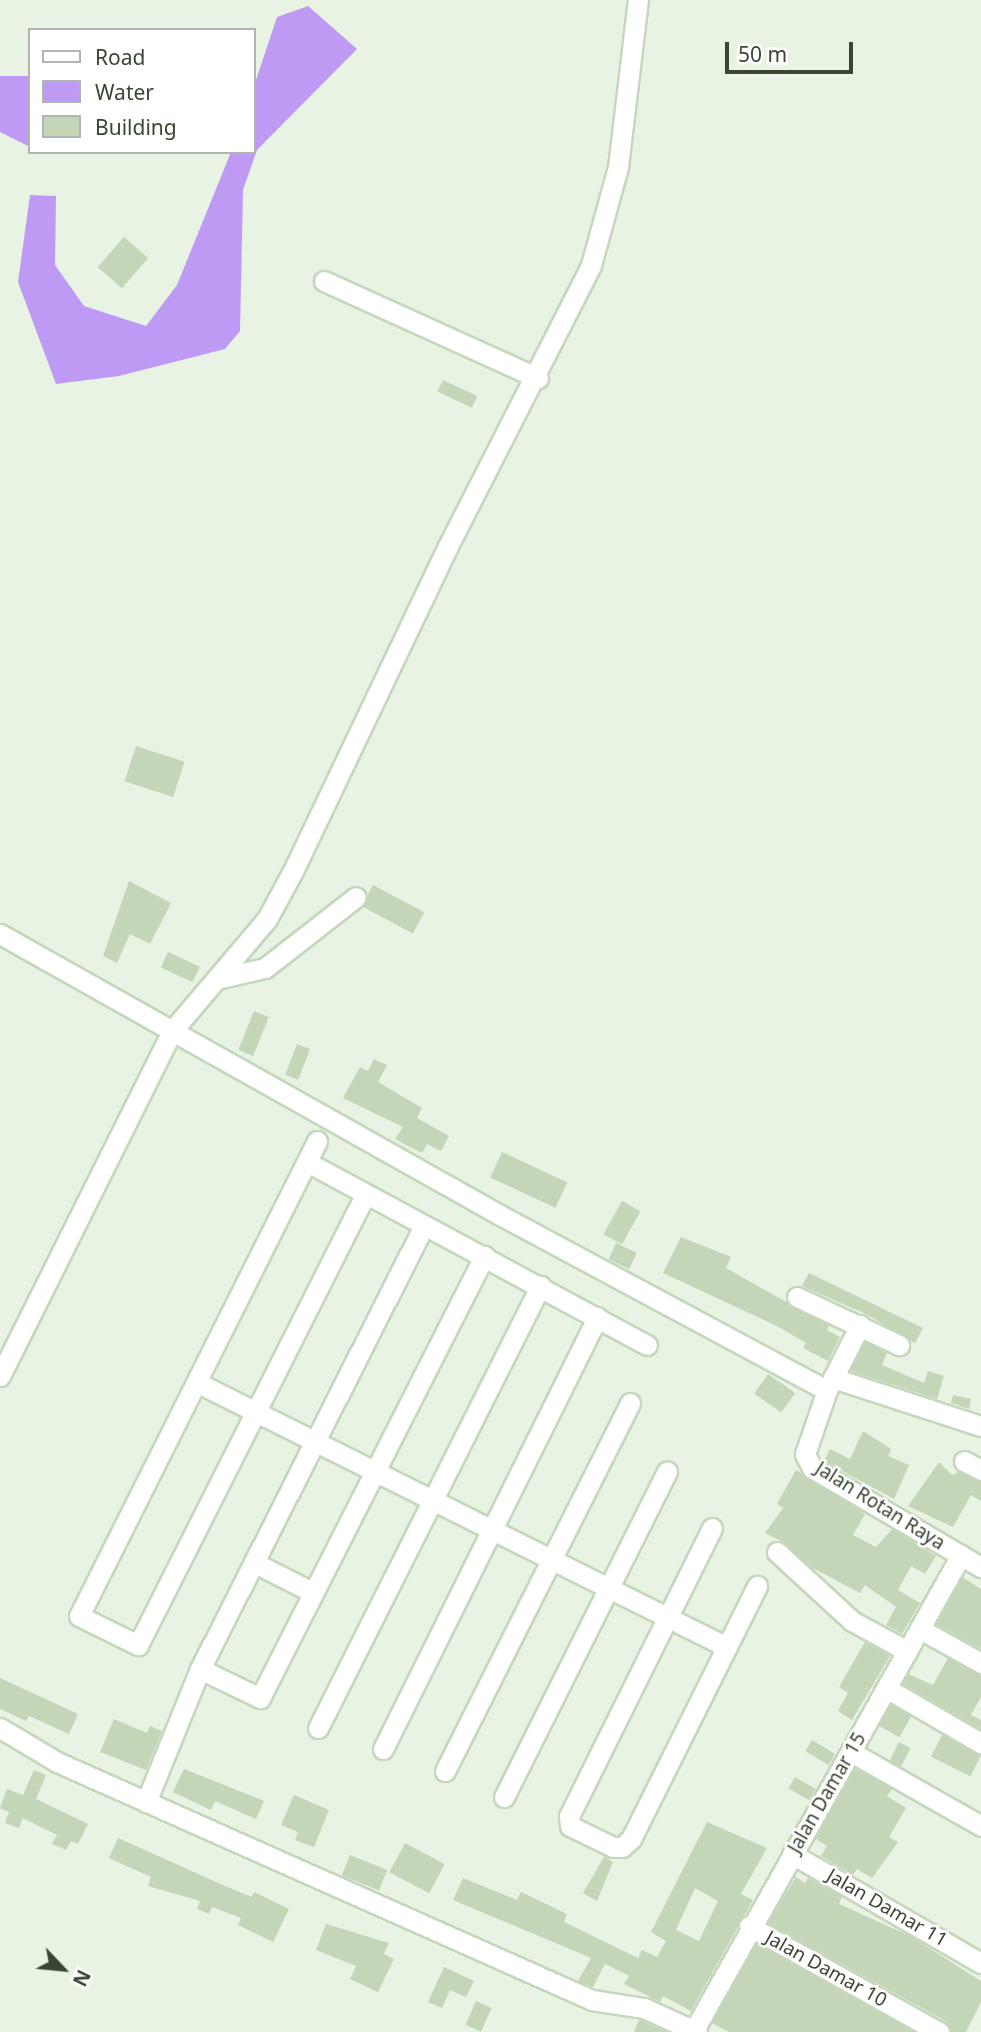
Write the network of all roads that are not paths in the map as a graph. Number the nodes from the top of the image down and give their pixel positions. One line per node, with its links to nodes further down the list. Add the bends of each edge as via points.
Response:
1 (638, 0): 3 (street, via 608,217 591,265)
2 (324, 281): 3 (street)
3 (538, 378): 6 (street, via 447,548 293,870 267,919)
4 (356, 897): 6 (street, via 265,968)
5 (0, 934): 7 (street)
6 (221, 978): 7 (street)
7 (172, 1031): 19 (street); 21 (street)
8 (317, 1141): 9 (street)
9 (307, 1162): 10 (street); 20 (street)
10 (365, 1195): 11 (street); 23 (street)
11 (424, 1226): 12 (street); 25 (street)
12 (484, 1256): 13 (street); 26 (street)
13 (540, 1286): 15 (street); 28 (street)
14 (797, 1297): 16 (street)
15 (597, 1317): 17 (street); 29 (street)
16 (860, 1325): 18 (street); 21 (street, Jalan Rotan Raya)
17 (647, 1345)
18 (899, 1345)
19 (0, 1376)
20 (198, 1383): 23 (street); 23 (street, via 79,1616 138,1645)
21 (830, 1384): 24 (street); 32 (street, Jalan Rotan Raya, via 806,1438 805,1454 812,1468)
22 (630, 1403): 33 (street)
23 (255, 1411): 25 (street)
24 (981, 1426)
25 (315, 1439): 26 (street); 34 (street)
26 (374, 1469): 28 (street); 38 (street)
27 (667, 1472): 37 (street)
28 (433, 1498): 29 (street); 47 (street)
29 (492, 1528): 33 (street); 49 (street)
30 (712, 1528): 39 (street)
31 (778, 1552): 42 (street, via 852,1621)
32 (961, 1555): 35 (street, Jalan Rotan Raya); 40 (street, Jalan Damar 15)
33 (552, 1558): 37 (street); 51 (street)
34 (255, 1563): 38 (street); 44 (street)
35 (981, 1567)
36 (757, 1586): 41 (street)
37 (609, 1588): 39 (street); 52 (street)
38 (312, 1592): 44 (street, via 260,1698)
39 (668, 1617): 41 (street); 41 (street, via 569,1816 570,1826 580,1832 613,1847 622,1847 631,1839)
40 (920, 1629): 42 (street, Jalan Damar 15); 43 (street)
41 (727, 1647)
42 (907, 1651): 45 (street, Jalan Damar 15)
43 (981, 1663)
44 (200, 1669): 53 (street)
45 (886, 1688): 48 (street); 50 (street, Jalan Damar 15)
46 (0, 1728): 53 (street, via 57,1762)
47 (318, 1728)
48 (981, 1742)
49 (383, 1748)
50 (851, 1752): 54 (street); 55 (street, Jalan Damar 15)
51 (445, 1771)
52 (504, 1797)
53 (146, 1802): 58 (street, via 592,2000 643,2008)
54 (981, 1826)
55 (792, 1854): 56 (street, Jalan Damar 15); 57 (street, Jalan Damar 11)
56 (749, 1926): 58 (street, Jalan Damar 15); 59 (street, Jalan Damar 10)
57 (981, 1963)
58 (694, 2031)
59 (939, 2032)

